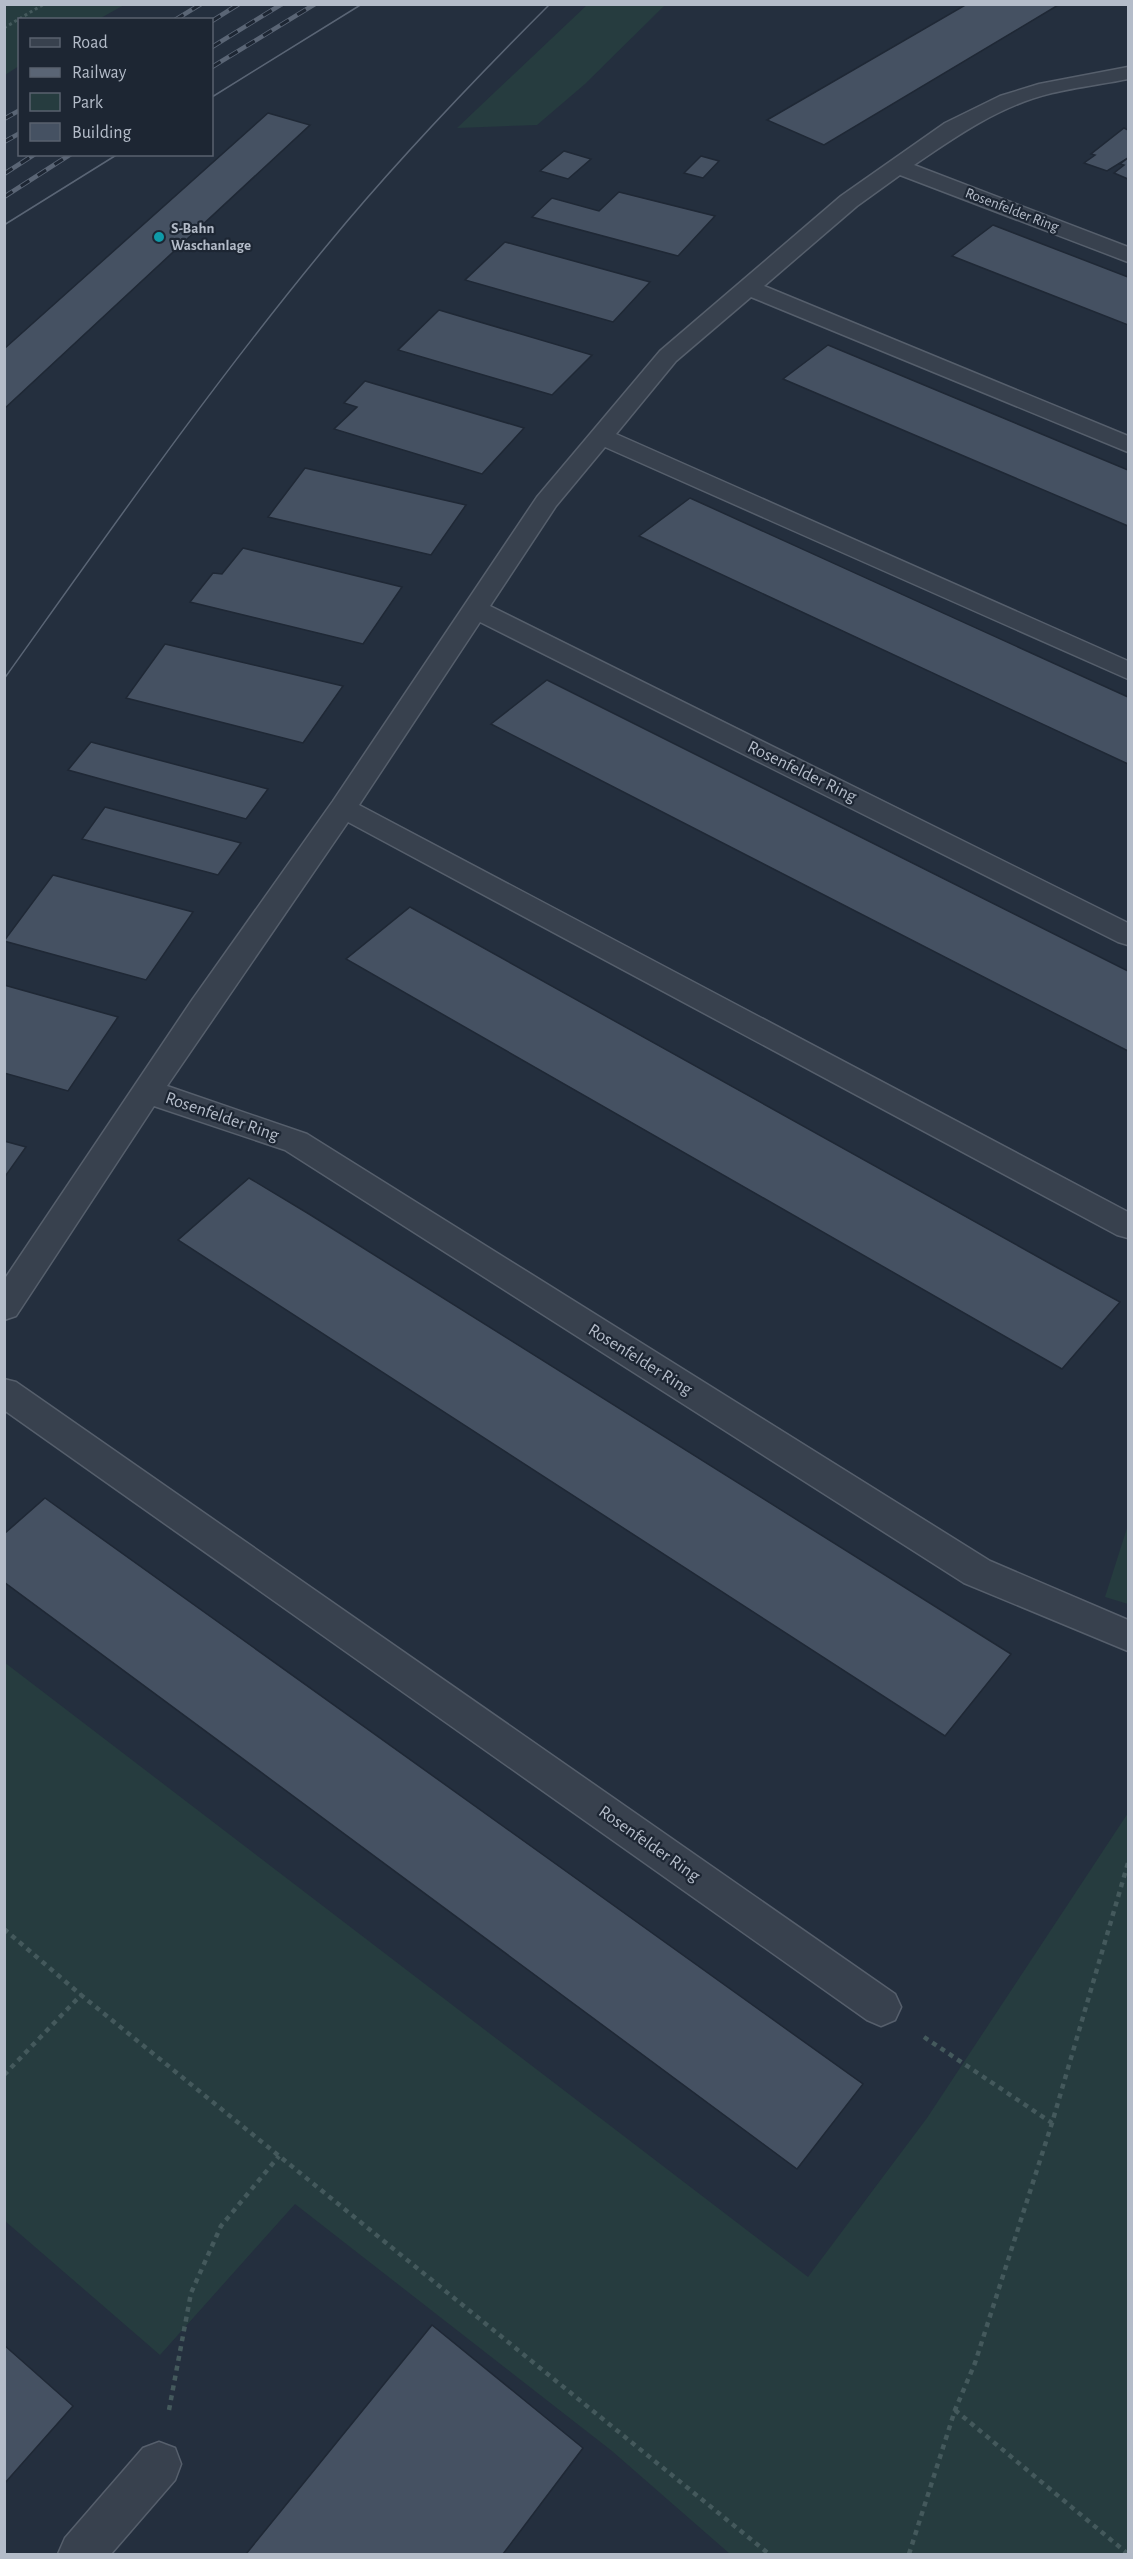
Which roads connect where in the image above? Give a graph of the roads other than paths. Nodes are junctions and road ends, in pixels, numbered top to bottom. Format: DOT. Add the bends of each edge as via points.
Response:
graph roads {
  1 [pos="1128,73"];
  2 [pos="896,166"];
  3 [pos="1128,255"];
  4 [pos="746,287"];
  5 [pos="601,435"];
  6 [pos="1128,445"];
  7 [pos="475,609"];
  8 [pos="1128,671"];
  9 [pos="343,808"];
  10 [pos="1128,935"];
  11 [pos="149,1092"];
  12 [pos="1128,1226"];
  13 [pos="4,1306"];
  14 [pos="4,1392"];
  15 [pos="1128,1636"];
  16 [pos="881,2007"];
  17 [pos="159,2464"];
  18 [pos="81,2554"];
  1 -- 2 [label="street, Rosenfelder Ring" via="1046,88 1008,101 953,128"];
  2 -- 3 [label="street, Rosenfelder Ring"];
  2 -- 4 [label="street, Rosenfelder Ring"];
  4 -- 5 [label="street, Rosenfelder Ring" via="668,356"];
  4 -- 6 [label="street"];
  5 -- 7 [label="street, Rosenfelder Ring" via="546,502"];
  5 -- 8 [label="street"];
  7 -- 9 [label="street, Rosenfelder Ring"];
  7 -- 10 [label="street, Rosenfelder Ring"];
  9 -- 11 [label="street, Rosenfelder Ring"];
  9 -- 12 [label="street"];
  11 -- 13 [label="street, Rosenfelder Ring"];
  11 -- 15 [label="street, Rosenfelder Ring" via="296,1142 977,1572"];
  14 -- 16 [label="street, Rosenfelder Ring"];
  17 -- 18 [label="street"];
}
